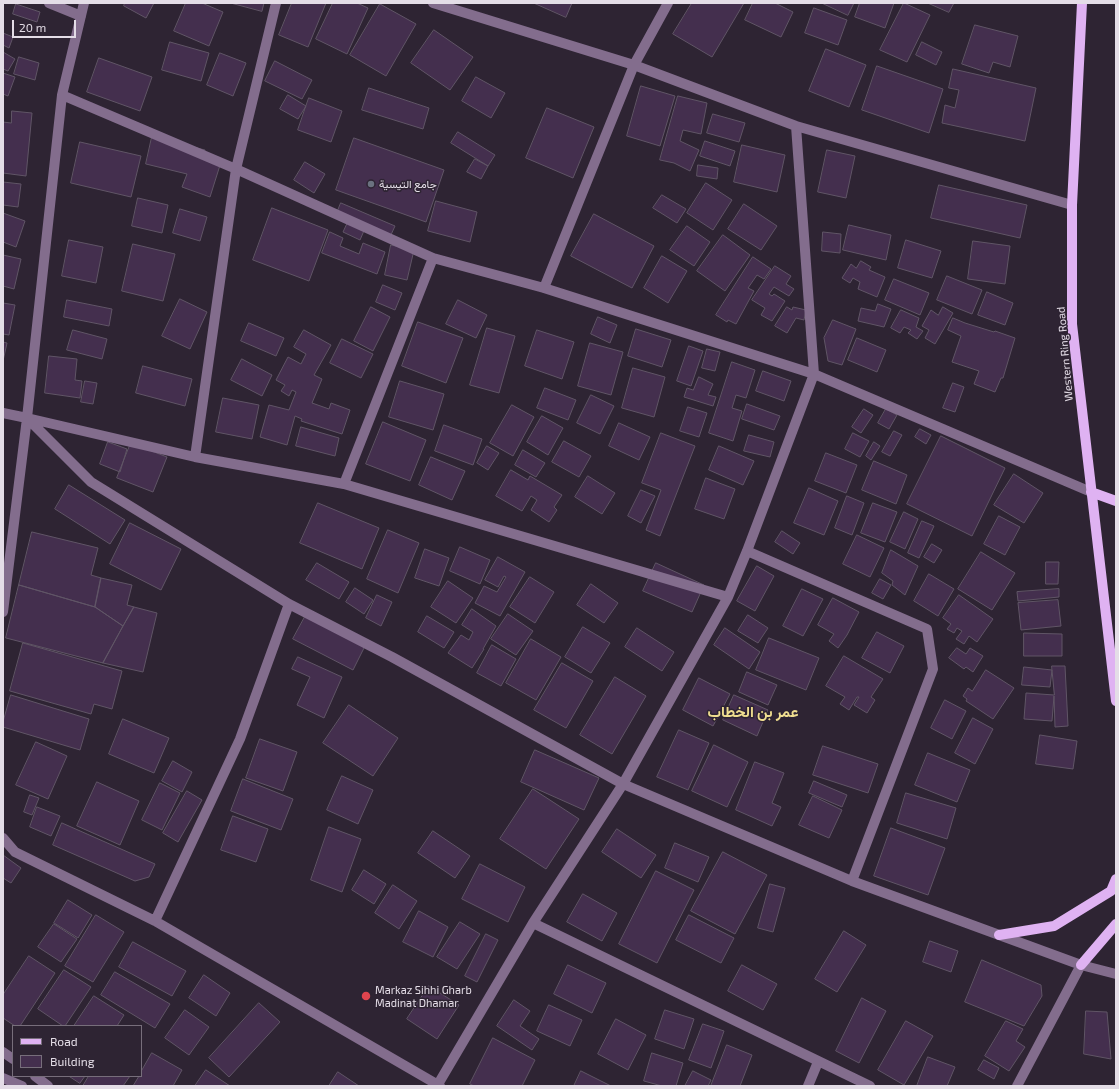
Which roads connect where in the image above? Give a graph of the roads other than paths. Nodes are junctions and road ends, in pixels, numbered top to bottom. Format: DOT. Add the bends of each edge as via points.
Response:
graph roads {
  1 [pos="49,3"];
  2 [pos="84,3"];
  3 [pos="276,3"];
  4 [pos="434,3"];
  5 [pos="668,3"];
  6 [pos="1082,3"];
  7 [pos="81,16"];
  8 [pos="634,65"];
  9 [pos="62,95"];
  10 [pos="796,126"];
  11 [pos="236,169"];
  12 [pos="1072,205"];
  13 [pos="433,258"];
  14 [pos="544,288"];
  15 [pos="814,374"];
  16 [pos="3,413"];
  17 [pos="27,418"];
  18 [pos="195,457"];
  19 [pos="344,484"];
  20 [pos="1091,492"];
  21 [pos="1116,501"];
  22 [pos="748,551"];
  23 [pos="728,597"];
  24 [pos="289,604"];
  25 [pos="3,612"];
  26 [pos="1116,700"];
  27 [pos="623,784"];
  28 [pos="3,838"];
  29 [pos="1116,879"];
  30 [pos="852,881"];
  31 [pos="155,922"];
  32 [pos="533,923"];
  33 [pos="1116,924"];
  34 [pos="999,935"];
  35 [pos="1081,965"];
  36 [pos="1116,974"];
  37 [pos="3,1052"];
  38 [pos="12,1059"];
  39 [pos="818,1062"];
  40 [pos="36,1077"];
  41 [pos="3,1078"];
  42 [pos="22,1086"];
  43 [pos="48,1086"];
  44 [pos="438,1086"];
  45 [pos="808,1086"];
  46 [pos="870,1086"];
  47 [pos="1017,1086"];
  1 -- 7 [label="street"];
  2 -- 7 [label="street"];
  3 -- 11 [label="street"];
  4 -- 8 [label="street"];
  5 -- 8 [label="street"];
  6 -- 12 [label="main road, Western Ring Road"];
  7 -- 9 [label="street"];
  8 -- 10 [label="street"];
  8 -- 14 [label="street"];
  9 -- 11 [label="street"];
  9 -- 17 [label="street"];
  10 -- 12 [label="street"];
  10 -- 15 [label="street"];
  11 -- 13 [label="street"];
  11 -- 18 [label="street"];
  12 -- 20 [label="main road, Western Ring Road" via="1072,324"];
  13 -- 14 [label="street"];
  13 -- 19 [label="street"];
  14 -- 15 [label="street"];
  15 -- 20 [label="street"];
  15 -- 22 [label="street"];
  16 -- 17 [label="street"];
  17 -- 18 [label="street"];
  17 -- 24 [label="street" via="91,482"];
  17 -- 25 [label="street"];
  18 -- 19 [label="street"];
  19 -- 23 [label="street"];
  20 -- 21 [label="main road"];
  20 -- 26 [label="main road, Western Ring Road"];
  22 -- 23 [label="street"];
  22 -- 30 [label="street" via="927,629 933,669"];
  23 -- 27 [label="street"];
  24 -- 27 [label="street" via="392,657"];
  24 -- 31 [label="street" via="240,739"];
  27 -- 30 [label="street"];
  27 -- 32 [label="street"];
  28 -- 31 [label="street" via="14,852"];
  29 -- 34 [label="main road" via="1111,891 1054,926"];
  30 -- 34 [label="street"];
  31 -- 44 [label="street"];
  32 -- 39 [label="street"];
  32 -- 44 [label="street"];
  33 -- 35 [label="main road"];
  34 -- 35 [label="street"];
  35 -- 36 [label="street"];
  35 -- 47 [label="street"];
  37 -- 38 [label="street"];
  39 -- 45 [label="street"];
  39 -- 46 [label="street"];
  40 -- 43 [label="street"];
  41 -- 42 [label="street"];
}
